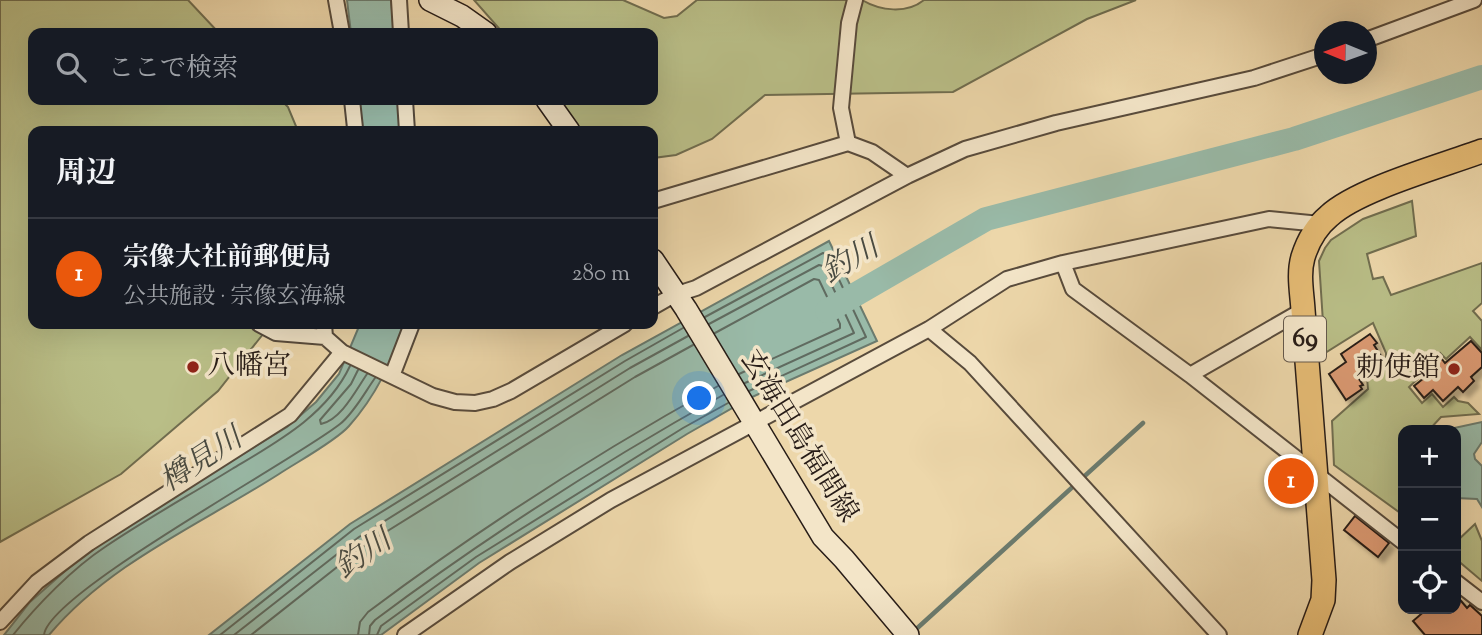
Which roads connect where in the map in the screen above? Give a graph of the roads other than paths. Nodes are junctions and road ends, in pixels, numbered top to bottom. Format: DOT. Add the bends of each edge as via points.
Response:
graph roads {
  1 [pos="336,0"];
  2 [pos="399,0"];
  3 [pos="855,0"];
  4 [pos="1474,0"];
  5 [pos="433,1"];
  6 [pos="341,28"];
  7 [pos="401,28"];
  8 [pos="479,28"];
  9 [pos="1377,36"];
  10 [pos="1314,59"];
  11 [pos="353,105"];
  12 [pos="405,105"];
  13 [pos="551,105"];
  14 [pos="355,126"];
  15 [pos="407,126"];
  16 [pos="565,126"];
  17 [pos="848,143"];
  18 [pos="1482,151"];
  19 [pos="907,176"];
  20 [pos="658,200"];
  21 [pos="1320,224"];
  22 [pos="1063,263"];
  23 [pos="658,268"];
  24 [pos="674,295"];
  25 [pos="658,304"];
  26 [pos="1303,310"];
  27 [pos="268,329"];
  28 [pos="410,329"];
  29 [pos="616,329"];
  30 [pos="929,329"];
  31 [pos="325,331"];
  32 [pos="342,352"];
  33 [pos="388,374"];
  34 [pos="1190,375"];
  35 [pos="752,416"];
  36 [pos="1316,474"];
  37 [pos="1398,538"];
  38 [pos="1461,586"];
  39 [pos="1482,602"];
  40 [pos="0,622"];
  41 [pos="405,635"];
  42 [pos="908,635"];
  43 [pos="1219,635"];
  44 [pos="1310,635"];
  1 -- 6 [label="street"];
  2 -- 7 [label="street"];
  3 -- 17 [label="street" via="841,108"];
  4 -- 9 [label="street"];
  5 -- 8 [label="main road"];
  10 -- 19 [label="street" via="1254,78 1001,137"];
  11 -- 14 [label="street"];
  12 -- 15 [label="street"];
  13 -- 16 [label="main road"];
  17 -- 19 [label="street" via="872,152"];
  17 -- 20 [label="street"];
  18 -- 21 [label="main road, 69" via="1375,190 1341,206"];
  19 -- 24 [label="street" via="696,288"];
  21 -- 22 [label="street" via="1269,219"];
  21 -- 26 [label="main road, 69" via="1303,258"];
  22 -- 30 [label="street" via="1007,279"];
  22 -- 34 [label="street" via="1073,289"];
  23 -- 24 [label="main road, 玄海田島福間線"];
  24 -- 25 [label="street"];
  24 -- 35 [label="main road, 玄海田島福間線"];
  26 -- 34 [label="street"];
  26 -- 36 [label="main road, 69"];
  27 -- 31 [label="street" via="276,333"];
  28 -- 33 [label="street"];
  29 -- 33 [label="street" via="493,399 475,403 433,396"];
  30 -- 35 [label="street"];
  30 -- 43 [label="street" via="970,363"];
  31 -- 32 [label="street"];
  32 -- 33 [label="street"];
  32 -- 40 [label="street" via="290,415 89,543 37,582"];
  34 -- 36 [label="street"];
  35 -- 41 [label="street" via="510,562"];
  35 -- 42 [label="main road, 玄海田島福間線" via="823,537"];
  36 -- 37 [label="street"];
  36 -- 44 [label="main road, 69" via="1323,600"];
  38 -- 39 [label="street"];
}
